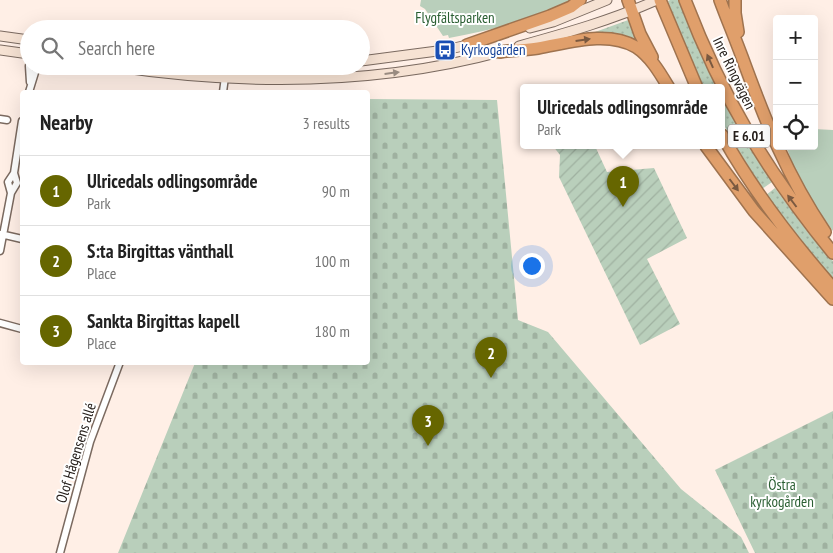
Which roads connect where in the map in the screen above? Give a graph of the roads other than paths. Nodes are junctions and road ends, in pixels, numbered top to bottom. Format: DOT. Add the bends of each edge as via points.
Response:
graph roads {
  1 [pos="580,0"];
  2 [pos="607,0"];
  3 [pos="658,0"];
  4 [pos="720,0"];
  5 [pos="735,0"];
  6 [pos="686,3"];
  7 [pos="630,5"];
  8 [pos="0,36"];
  9 [pos="20,39"];
  10 [pos="467,45"];
  11 [pos="0,50"];
  12 [pos="500,52"];
  13 [pos="20,53"];
  14 [pos="742,56"];
  15 [pos="370,60"];
  16 [pos="29,75"];
  17 [pos="34,75"];
  18 [pos="204,75"];
  19 [pos="225,77"];
  20 [pos="666,84"];
  21 [pos="666,84"];
  22 [pos="695,84"];
  23 [pos="721,84"];
  24 [pos="29,89"];
  25 [pos="223,90"];
  26 [pos="725,91"];
  27 [pos="725,140"];
  28 [pos="708,149"];
  29 [pos="20,152"];
  30 [pos="1,234"];
  31 [pos="20,239"];
  32 [pos="833,244"];
  33 [pos="0,251"];
  34 [pos="833,253"];
  35 [pos="833,288"];
  36 [pos="833,299"];
  37 [pos="0,323"];
  38 [pos="20,328"];
  39 [pos="119,365"];
  40 [pos="60,553"];
  1 -- 10 [label="highway" via="550,16"];
  2 -- 10 [label="main road" via="553,22"];
  3 -- 7 [label="main road"];
  3 -- 22 [label="highway"];
  4 -- 14 [label="highway"];
  5 -- 14 [label="highway"];
  23 -- 6 [label="highway, Inre Ringvägen / E 6.01, one-way"];
  7 -- 12 [label="main road" via="572,32"];
  7 -- 20 [label="highway" via="640,34"];
  8 -- 9 [label="main road"];
  10 -- 15 [label="main road"];
  11 -- 13 [label="main road"];
  19 -- 12 [label="main road, one-way" via="273,80 368,76 412,71"];
  12 -- 21 [label="highway, one-way" via="590,39 619,41 643,52"];
  14 -- 32 [label="highway" via="780,155"];
  16 -- 24 [label="street"];
  17 -- 24 [label="street"];
  18 -- 19 [label="main road"];
  19 -- 25 [label="street"];
  34 -- 26 [label="highway, Inre Ringvägen / E 6.01, one-way" via="772,173"];
  27 -- 35 [label="highway, E 6.01" via="765,204"];
  28 -- 36 [label="highway, one-way" via="754,211"];
  29 -- 30 [label="street" via="14,173 17,183 11,193"];
  30 -- 31 [label="street"];
  30 -- 33 [label="street"];
  37 -- 38 [label="street"];
  39 -- 40 [label="street, Olof Hågensens allé" via="90,442"];
}
